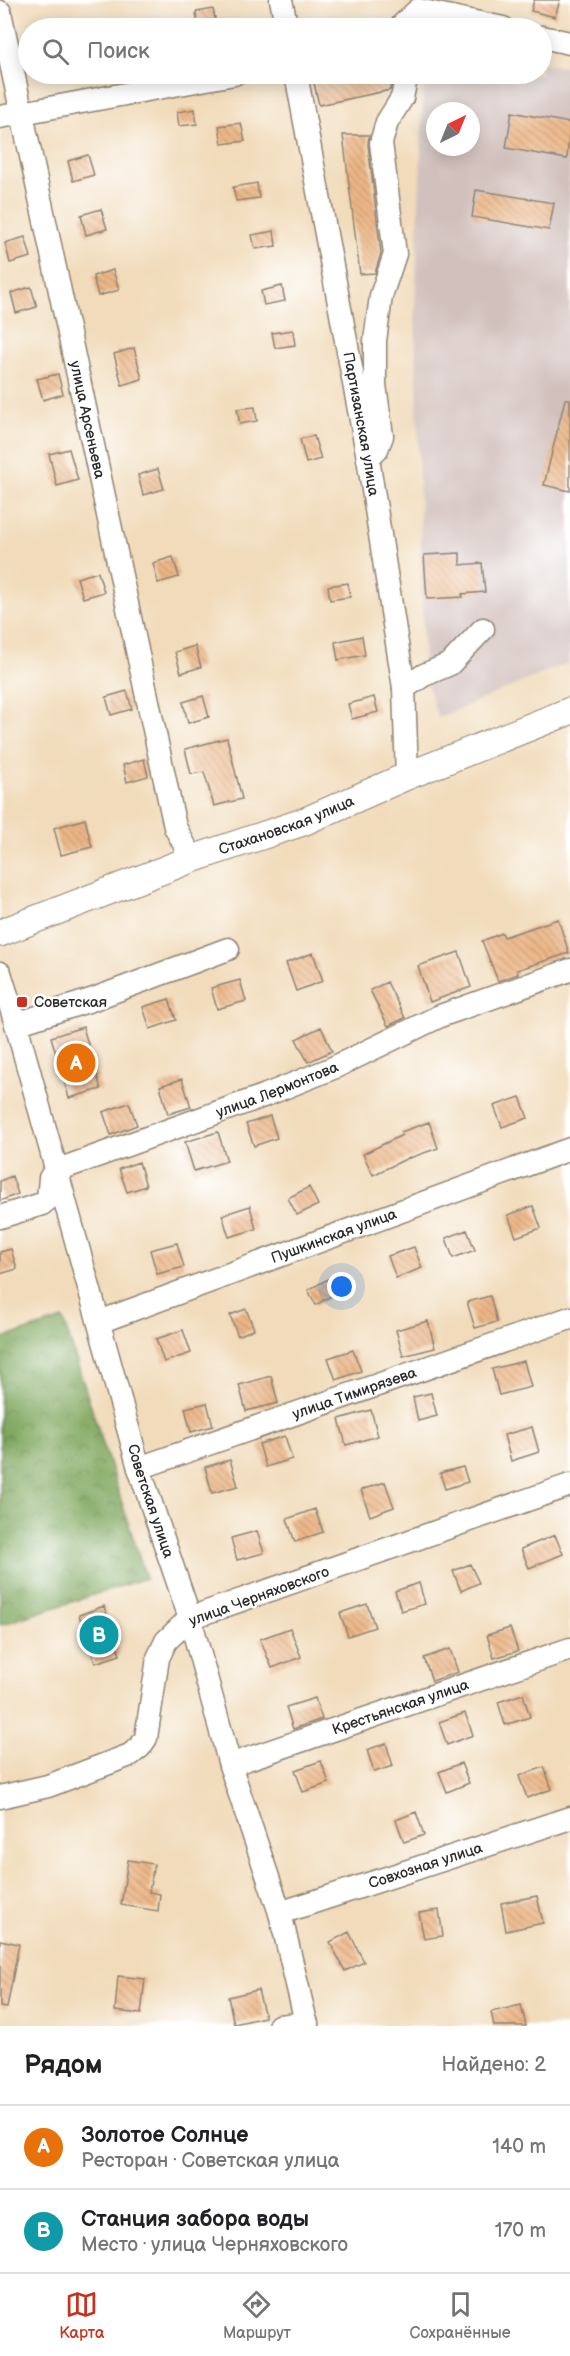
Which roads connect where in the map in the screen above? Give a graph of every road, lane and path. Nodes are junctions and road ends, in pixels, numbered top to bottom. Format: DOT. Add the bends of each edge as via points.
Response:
graph roads {
  1 [pos="280,0"];
  2 [pos="422,5"];
  3 [pos="0,12"];
  4 [pos="284,18"];
  5 [pos="409,18"];
  6 [pos="467,18"];
  7 [pos="552,39"];
  8 [pos="570,43"];
  9 [pos="180,84"];
  10 [pos="298,84"];
  11 [pos="405,84"];
  12 [pos="23,113"];
  13 [pos="0,117"];
  14 [pos="368,458"];
  15 [pos="483,629"];
  16 [pos="404,688"];
  17 [pos="570,711"];
  18 [pos="406,776"];
  19 [pos="192,859"];
  20 [pos="0,933"];
  21 [pos="228,950"];
  22 [pos="570,970"];
  23 [pos="0,973"];
  24 [pos="16,1024"];
  25 [pos="570,1149"];
  26 [pos="55,1171"];
  27 [pos="0,1217"];
  28 [pos="570,1318"];
  29 [pos="99,1322"];
  30 [pos="139,1468"];
  31 [pos="570,1485"];
  32 [pos="190,1618"];
  33 [pos="570,1649"];
  34 [pos="230,1766"];
  35 [pos="0,1797"];
  36 [pos="570,1818"];
  37 [pos="280,1912"];
  38 [pos="307,2025"];
  39 [pos="279,2026"];
  1 -- 4 [label="street"];
  2 -- 5 [label="street"];
  2 -- 6 [label="street"];
  3 -- 12 [label="street, улица Арсеньева"];
  7 -- 8 [label="street"];
  9 -- 12 [label="street"];
  10 -- 14 [label="street, Партизанская улица"];
  11 -- 14 [label="street" via="381,143 395,254 381,296 375,341 375,385 382,436"];
  12 -- 13 [label="street"];
  12 -- 19 [label="street, улица Арсеньева" via="175,827"];
  14 -- 16 [label="street, Партизанская улица"];
  15 -- 16 [label="street" via="450,664"];
  16 -- 18 [label="street, Партизанская улица"];
  17 -- 18 [label="main road, Стахановская улица"];
  18 -- 19 [label="main road, Стахановская улица" via="303,822"];
  19 -- 20 [label="main road, Стахановская улица"];
  21 -- 24 [label="street"];
  22 -- 26 [label="street, улица Лермонтова" via="440,1016 333,1068 266,1095"];
  23 -- 24 [label="street, Советская улица"];
  24 -- 26 [label="street, Советская улица"];
  25 -- 29 [label="street, Пушкинская улица"];
  26 -- 27 [label="street" via="50,1178 48,1199"];
  26 -- 29 [label="street, Советская улица"];
  28 -- 30 [label="street, улица Тимирязева"];
  29 -- 30 [label="street, Советская улица"];
  30 -- 32 [label="street, Советская улица"];
  31 -- 32 [label="street, улица Черняховского"];
  32 -- 34 [label="street, Советская улица"];
  32 -- 35 [label="street, улица Черняховского" via="166,1641 158,1658 146,1738 140,1747 130,1755 48,1786"];
  33 -- 34 [label="street, Крестьянская улица"];
  34 -- 37 [label="street, Советская улица"];
  36 -- 37 [label="street, Совхозная улица"];
  37 -- 38 [label="street, Советская улица"];
  38 -- 39 [label="street"];
}
